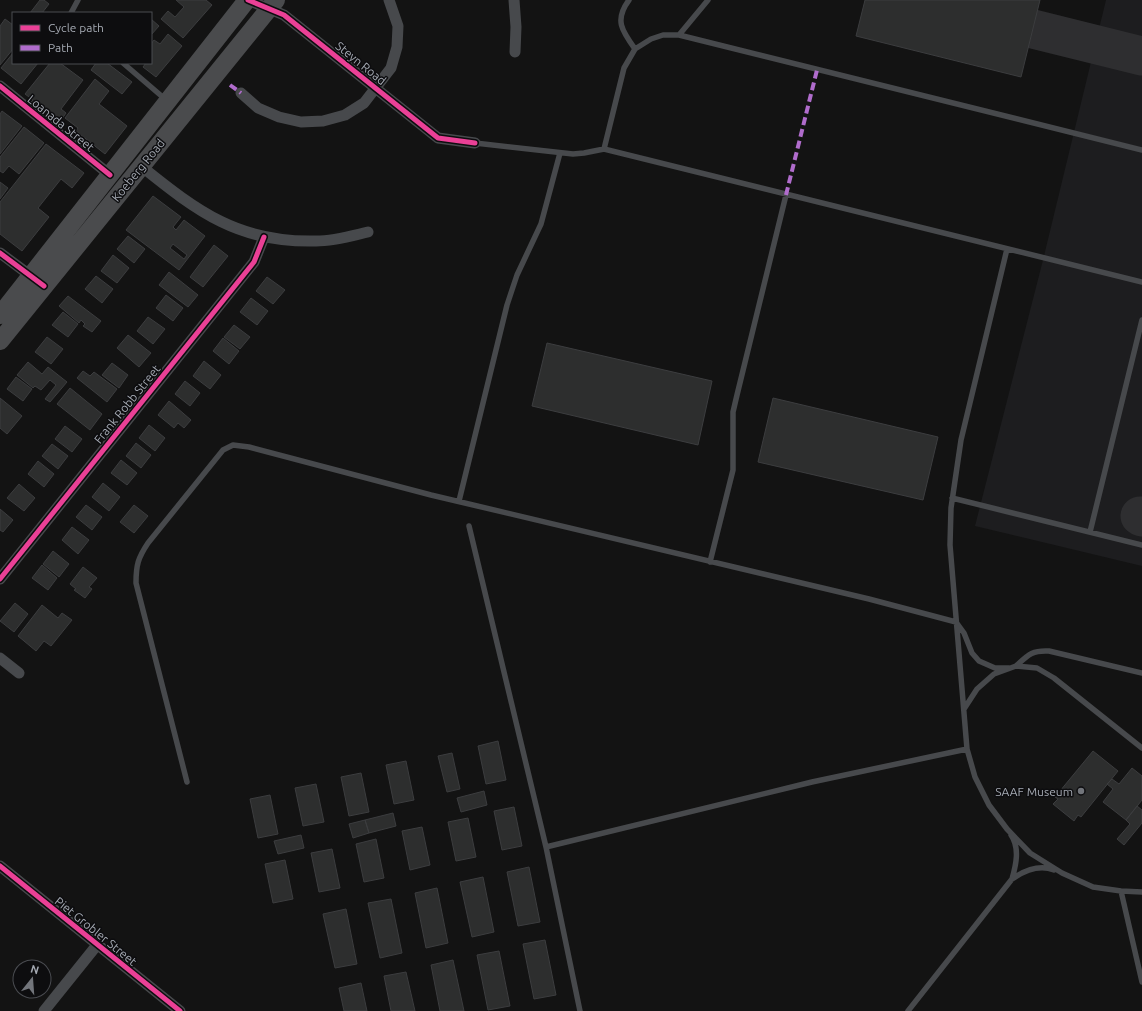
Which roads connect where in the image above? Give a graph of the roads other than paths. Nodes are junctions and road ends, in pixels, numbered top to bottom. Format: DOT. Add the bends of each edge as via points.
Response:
graph roads {
  1 [pos="78,0"];
  2 [pos="247,0"];
  3 [pos="389,0"];
  4 [pos="514,0"];
  5 [pos="628,0"];
  6 [pos="708,0"];
  7 [pos="273,4"];
  8 [pos="72,12"];
  9 [pos="679,35"];
  10 [pos="635,49"];
  11 [pos="515,52"];
  12 [pos="124,64"];
  13 [pos="0,86"];
  14 [pos="376,88"];
  15 [pos="241,93"];
  16 [pos="168,101"];
  17 [pos="475,143"];
  18 [pos="604,149"];
  19 [pos="1142,150"];
  20 [pos="560,153"];
  21 [pos="141,166"];
  22 [pos="110,175"];
  23 [pos="786,195"];
  24 [pos="368,232"];
  25 [pos="264,237"];
  26 [pos="1007,249"];
  27 [pos="0,253"];
  28 [pos="38,281"];
  29 [pos="1142,282"];
  30 [pos="0,315"];
  31 [pos="1142,320"];
  32 [pos="0,342"];
  33 [pos="952,498"];
  34 [pos="459,501"];
  35 [pos="469,526"];
  36 [pos="1090,532"];
  37 [pos="1142,545"];
  38 [pos="710,562"];
  39 [pos="0,579"];
  40 [pos="956,622"];
  41 [pos="0,658"];
  42 [pos="1016,666"];
  43 [pos="1009,668"];
  44 [pos="19,673"];
  45 [pos="1142,673"];
  46 [pos="964,710"];
  47 [pos="1142,748"];
  48 [pos="967,749"];
  49 [pos="187,782"];
  50 [pos="1007,829"];
  51 [pos="546,847"];
  52 [pos="0,866"];
  53 [pos="1062,873"];
  54 [pos="1012,879"];
  55 [pos="1121,891"];
  56 [pos="1142,892"];
  57 [pos="97,945"];
  58 [pos="1142,982"];
  59 [pos="44,1011"];
  60 [pos="180,1011"];
  61 [pos="580,1011"];
  62 [pos="908,1011"];
  1 -- 8 [label="lane"];
  2 -- 7 [label="street, Steyn Road"];
  2 -- 16 [label="main road, Koeberg Road"];
  3 -- 14 [label="street" via="398,26 396,47 391,68"];
  4 -- 11 [label="street"];
  5 -- 10 [label="lane" via="622,10 620,23"];
  6 -- 9 [label="lane"];
  7 -- 14 [label="street, Steyn Road"];
  7 -- 21 [label="main road, Koeberg Road"];
  9 -- 10 [label="lane" via="663,35"];
  9 -- 19 [label="lane"];
  10 -- 18 [label="lane" via="624,68"];
  12 -- 16 [label="lane"];
  13 -- 22 [label="street, Loanada Street"];
  14 -- 15 [label="street" via="364,103 345,114 323,121 301,122 279,117 258,108"];
  14 -- 17 [label="street, Steyn Road" via="438,138"];
  16 -- 22 [label="main road, Koeberg Road"];
  17 -- 20 [label="lane"];
  18 -- 20 [label="lane" via="584,154"];
  18 -- 23 [label="lane"];
  20 -- 34 [label="lane" via="541,224 507,305"];
  21 -- 25 [label="street" via="183,200 213,218 242,231"];
  21 -- 28 [label="main road, Koeberg Road"];
  22 -- 28 [label="main road, Koeberg Road"];
  23 -- 26 [label="lane"];
  23 -- 38 [label="lane" via="736,395 733,412 733,470"];
  24 -- 25 [label="street" via="317,241"];
  25 -- 39 [label="street, Frank Robb Street" via="254,262"];
  26 -- 29 [label="lane"];
  26 -- 33 [label="lane" via="961,440"];
  27 -- 28 [label="street"];
  28 -- 30 [label="main road, Koeberg Road"];
  28 -- 32 [label="main road, Koeberg Road"];
  31 -- 36 [label="lane"];
  33 -- 36 [label="lane"];
  33 -- 40 [label="lane" via="950,545"];
  34 -- 38 [label="lane"];
  34 -- 49 [label="lane" via="239,444 223,450 148,543 136,567 136,583"];
  35 -- 51 [label="lane"];
  36 -- 37 [label="lane"];
  38 -- 40 [label="lane"];
  40 -- 43 [label="lane" via="979,661 989,667"];
  40 -- 46 [label="lane"];
  41 -- 44 [label="street"];
  42 -- 43 [label="lane"];
  42 -- 45 [label="lane" via="1030,653 1041,650"];
  42 -- 47 [label="lane" via="1037,668 1054,678"];
  43 -- 46 [label="lane" via="994,674 982,683"];
  46 -- 48 [label="lane"];
  48 -- 50 [label="lane" via="975,777 985,798"];
  48 -- 51 [label="lane" via="812,782"];
  50 -- 53 [label="lane" via="1030,852"];
  50 -- 54 [label="lane" via="1014,840 1016,853"];
  51 -- 61 [label="lane"];
  52 -- 57 [label="street, Piet Grobler Street"];
  53 -- 54 [label="lane" via="1049,868 1036,868"];
  53 -- 55 [label="lane" via="1093,887"];
  54 -- 62 [label="lane"];
  55 -- 56 [label="lane"];
  55 -- 58 [label="lane"];
  57 -- 59 [label="street"];
  57 -- 60 [label="street, Piet Grobler Street"];
}
